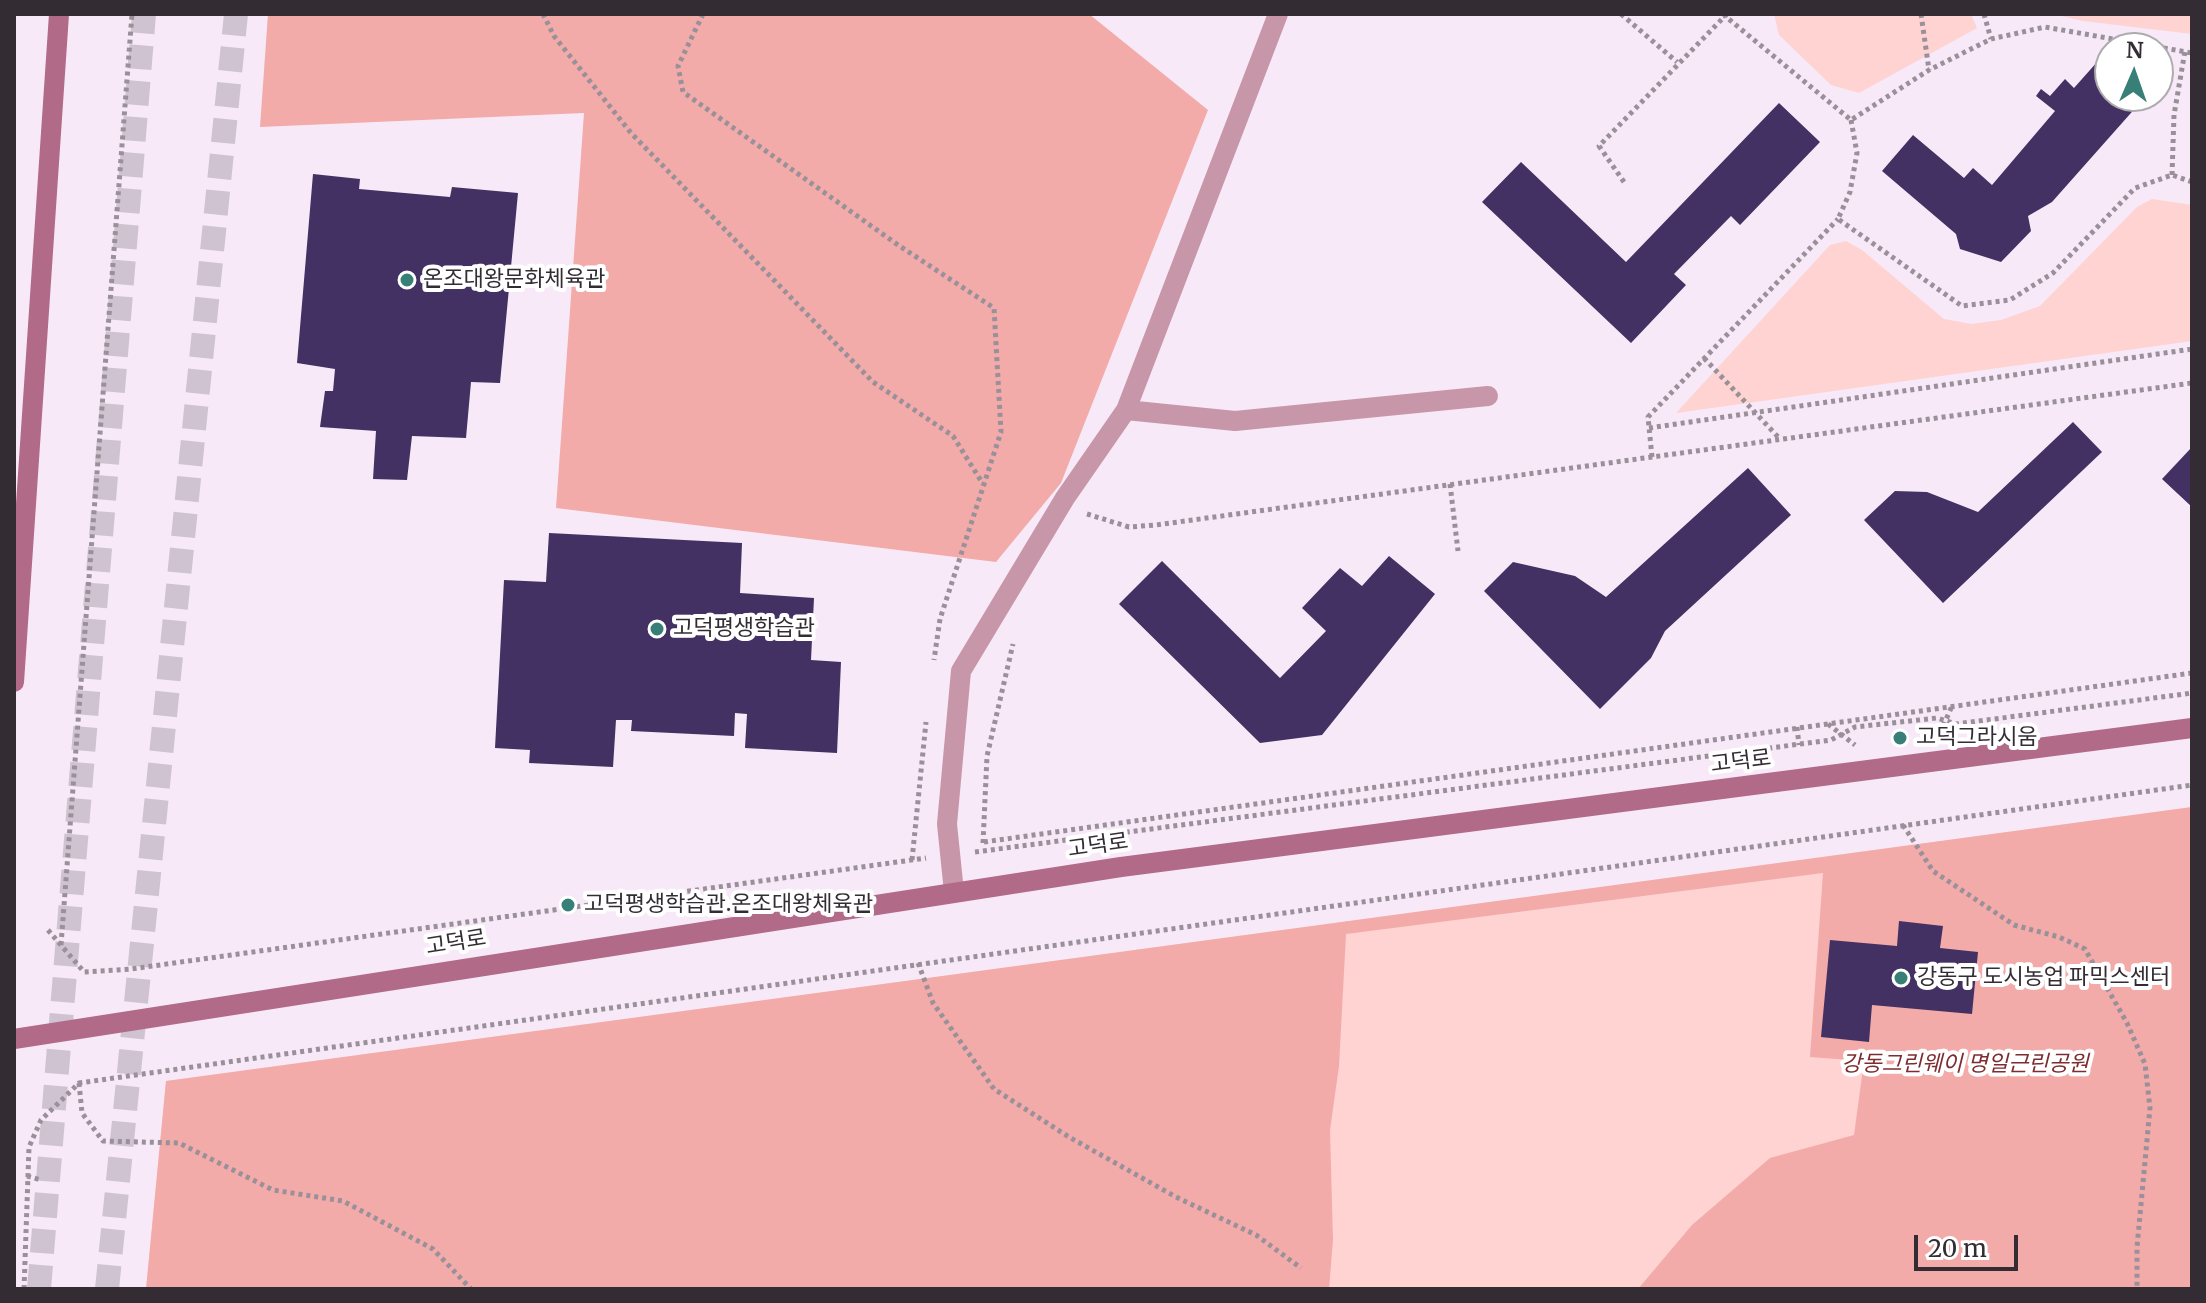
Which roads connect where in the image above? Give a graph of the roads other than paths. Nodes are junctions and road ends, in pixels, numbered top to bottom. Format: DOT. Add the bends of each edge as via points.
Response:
graph roads {
  1 [pos="59,14"];
  2 [pos="1278,14"];
  3 [pos="1488,396"];
  4 [pos="1126,410"];
  5 [pos="14,682"];
  6 [pos="2192,728"];
  7 [pos="954,892"];
  8 [pos="14,1039"];
  1 -- 5 [label="main road"];
  2 -- 4 [label="street"];
  3 -- 4 [label="street" via="1235,421"];
  4 -- 7 [label="street" via="1065,498 961,671 947,824"];
  6 -- 7 [label="main road, 고덕로"];
  7 -- 8 [label="main road, 고덕로"];
}
